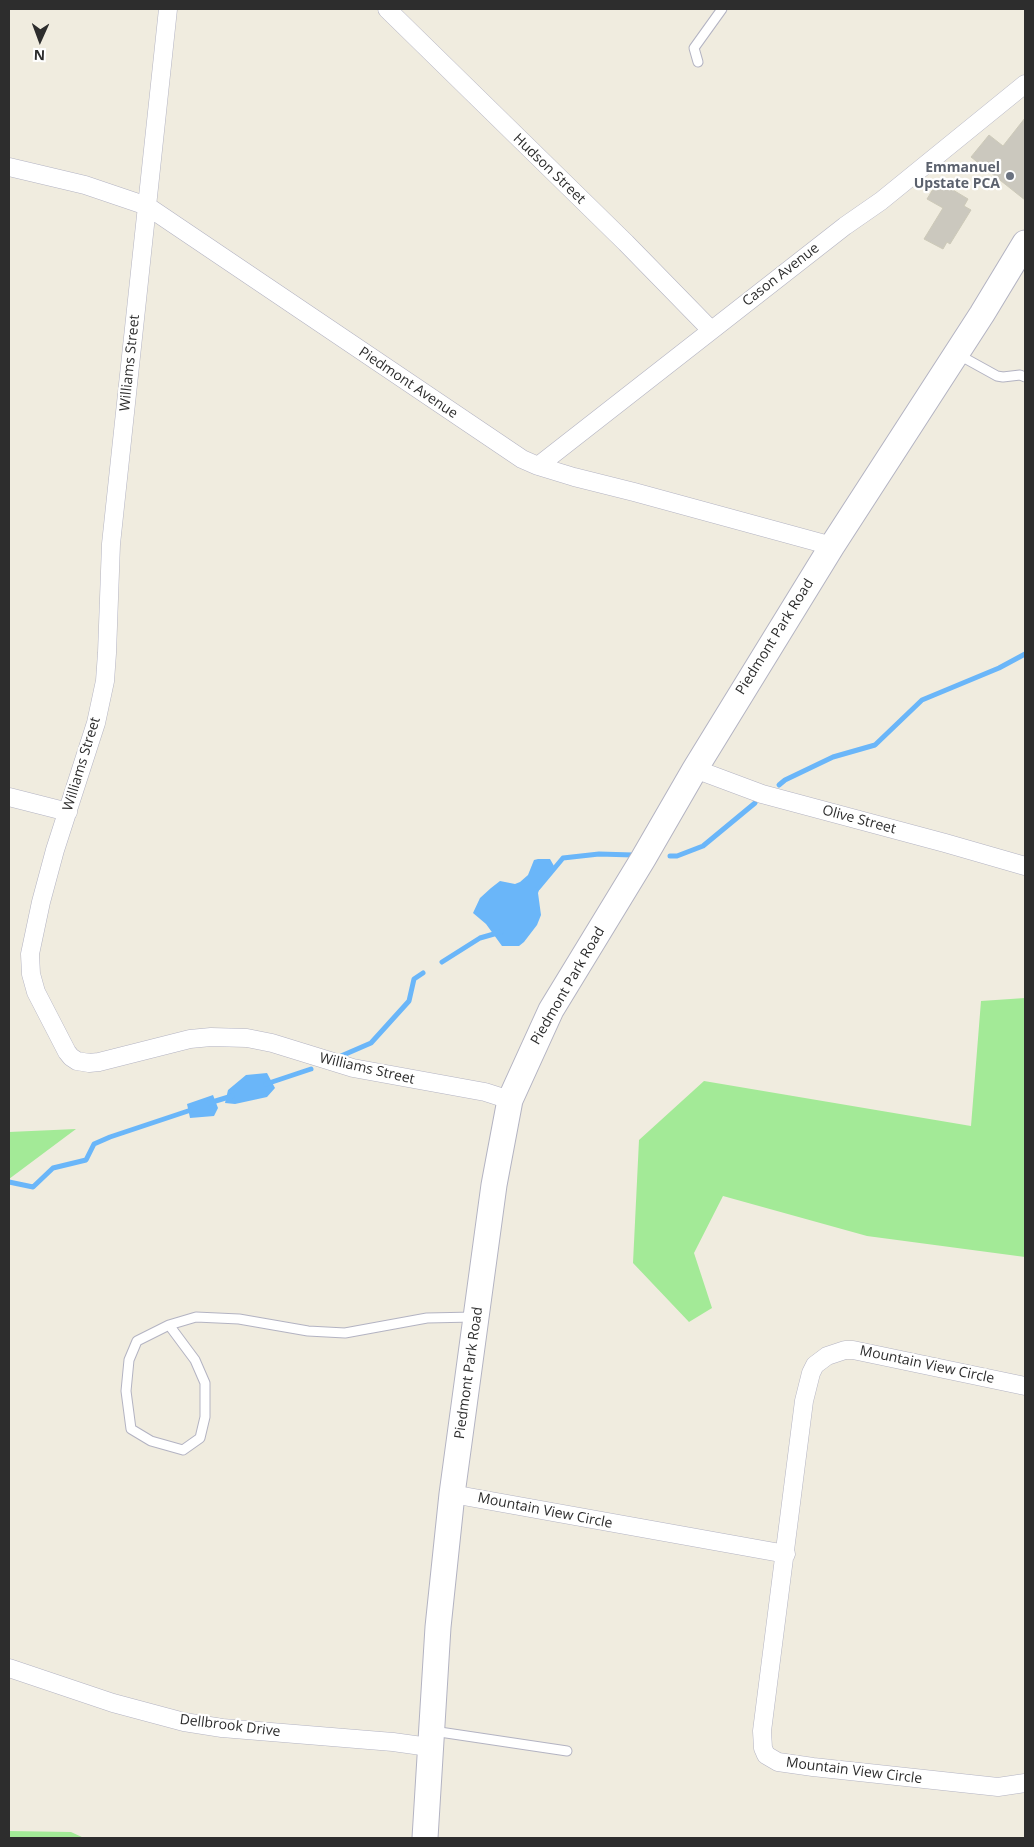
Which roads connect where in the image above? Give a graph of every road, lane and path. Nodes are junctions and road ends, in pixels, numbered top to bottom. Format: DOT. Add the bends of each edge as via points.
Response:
graph roads {
  1 [pos="168,9"];
  2 [pos="387,9"];
  3 [pos="722,9"];
  4 [pos="698,62"];
  5 [pos="1025,84"];
  6 [pos="9,167"];
  7 [pos="147,206"];
  8 [pos="1025,242"];
  9 [pos="711,330"];
  10 [pos="956,353"];
  11 [pos="1025,377"];
  12 [pos="538,466"];
  13 [pos="832,546"];
  14 [pos="695,770"];
  15 [pos="9,797"];
  16 [pos="68,812"];
  17 [pos="1025,866"];
  18 [pos="510,1100"];
  19 [pos="476,1317"];
  20 [pos="169,1324"];
  21 [pos="1025,1386"];
  22 [pos="452,1494"];
  23 [pos="786,1554"];
  24 [pos="9,1668"];
  25 [pos="430,1739"];
  26 [pos="567,1751"];
  27 [pos="1025,1784"];
  28 [pos="425,1838"];
  1 -- 7 [label="street, Williams Street"];
  2 -- 9 [label="street, Hudson Street"];
  3 -- 4 [label="lane" via="694,48"];
  5 -- 9 [label="street, Cason Avenue" via="880,201"];
  6 -- 7 [label="street, Piedmont Avenue" via="85,185"];
  7 -- 12 [label="street, Piedmont Avenue" via="500,446"];
  7 -- 16 [label="street, Williams Street" via="111,544 105,682 96,723"];
  8 -- 10 [label="street, Piedmont Park Road"];
  9 -- 12 [label="street, Cason Avenue"];
  10 -- 11 [label="lane" via="997,376"];
  10 -- 13 [label="street, Piedmont Park Road"];
  12 -- 13 [label="street, Piedmont Avenue"];
  13 -- 14 [label="street, Piedmont Park Road"];
  14 -- 17 [label="street, Olive Street" via="762,794"];
  14 -- 18 [label="street, Piedmont Park Road" via="551,1010"];
  15 -- 16 [label="street"];
  16 -- 18 [label="street, Williams Street" via="55,850 30,954 36,992 70,1057 76,1061 89,1063 190,1039 247,1038 353,1068 485,1092"];
  18 -- 19 [label="street, Piedmont Park Road" via="494,1185"];
  19 -- 20 [label="lane" via="427,1318 344,1333 308,1331 239,1319 196,1318"];
  19 -- 22 [label="street, Piedmont Park Road"];
  20 -- 20 [label="lane" via="137,1341 129,1360 126,1391 131,1429 151,1441 183,1450 200,1438 205,1417 205,1384 195,1360"];
  21 -- 23 [label="street, Mountain View Circle" via="853,1350 820,1360 811,1373 804,1400"];
  22 -- 23 [label="street, Mountain View Circle"];
  22 -- 25 [label="street, Piedmont Park Road"];
  23 -- 27 [label="street, Mountain View Circle" via="762,1732 766,1755 778,1762 813,1767 998,1787"];
  24 -- 25 [label="street, Dellbrook Drive" via="113,1703 184,1722 393,1742"];
  25 -- 26 [label="lane"];
  25 -- 28 [label="street, Piedmont Park Road"];
}
